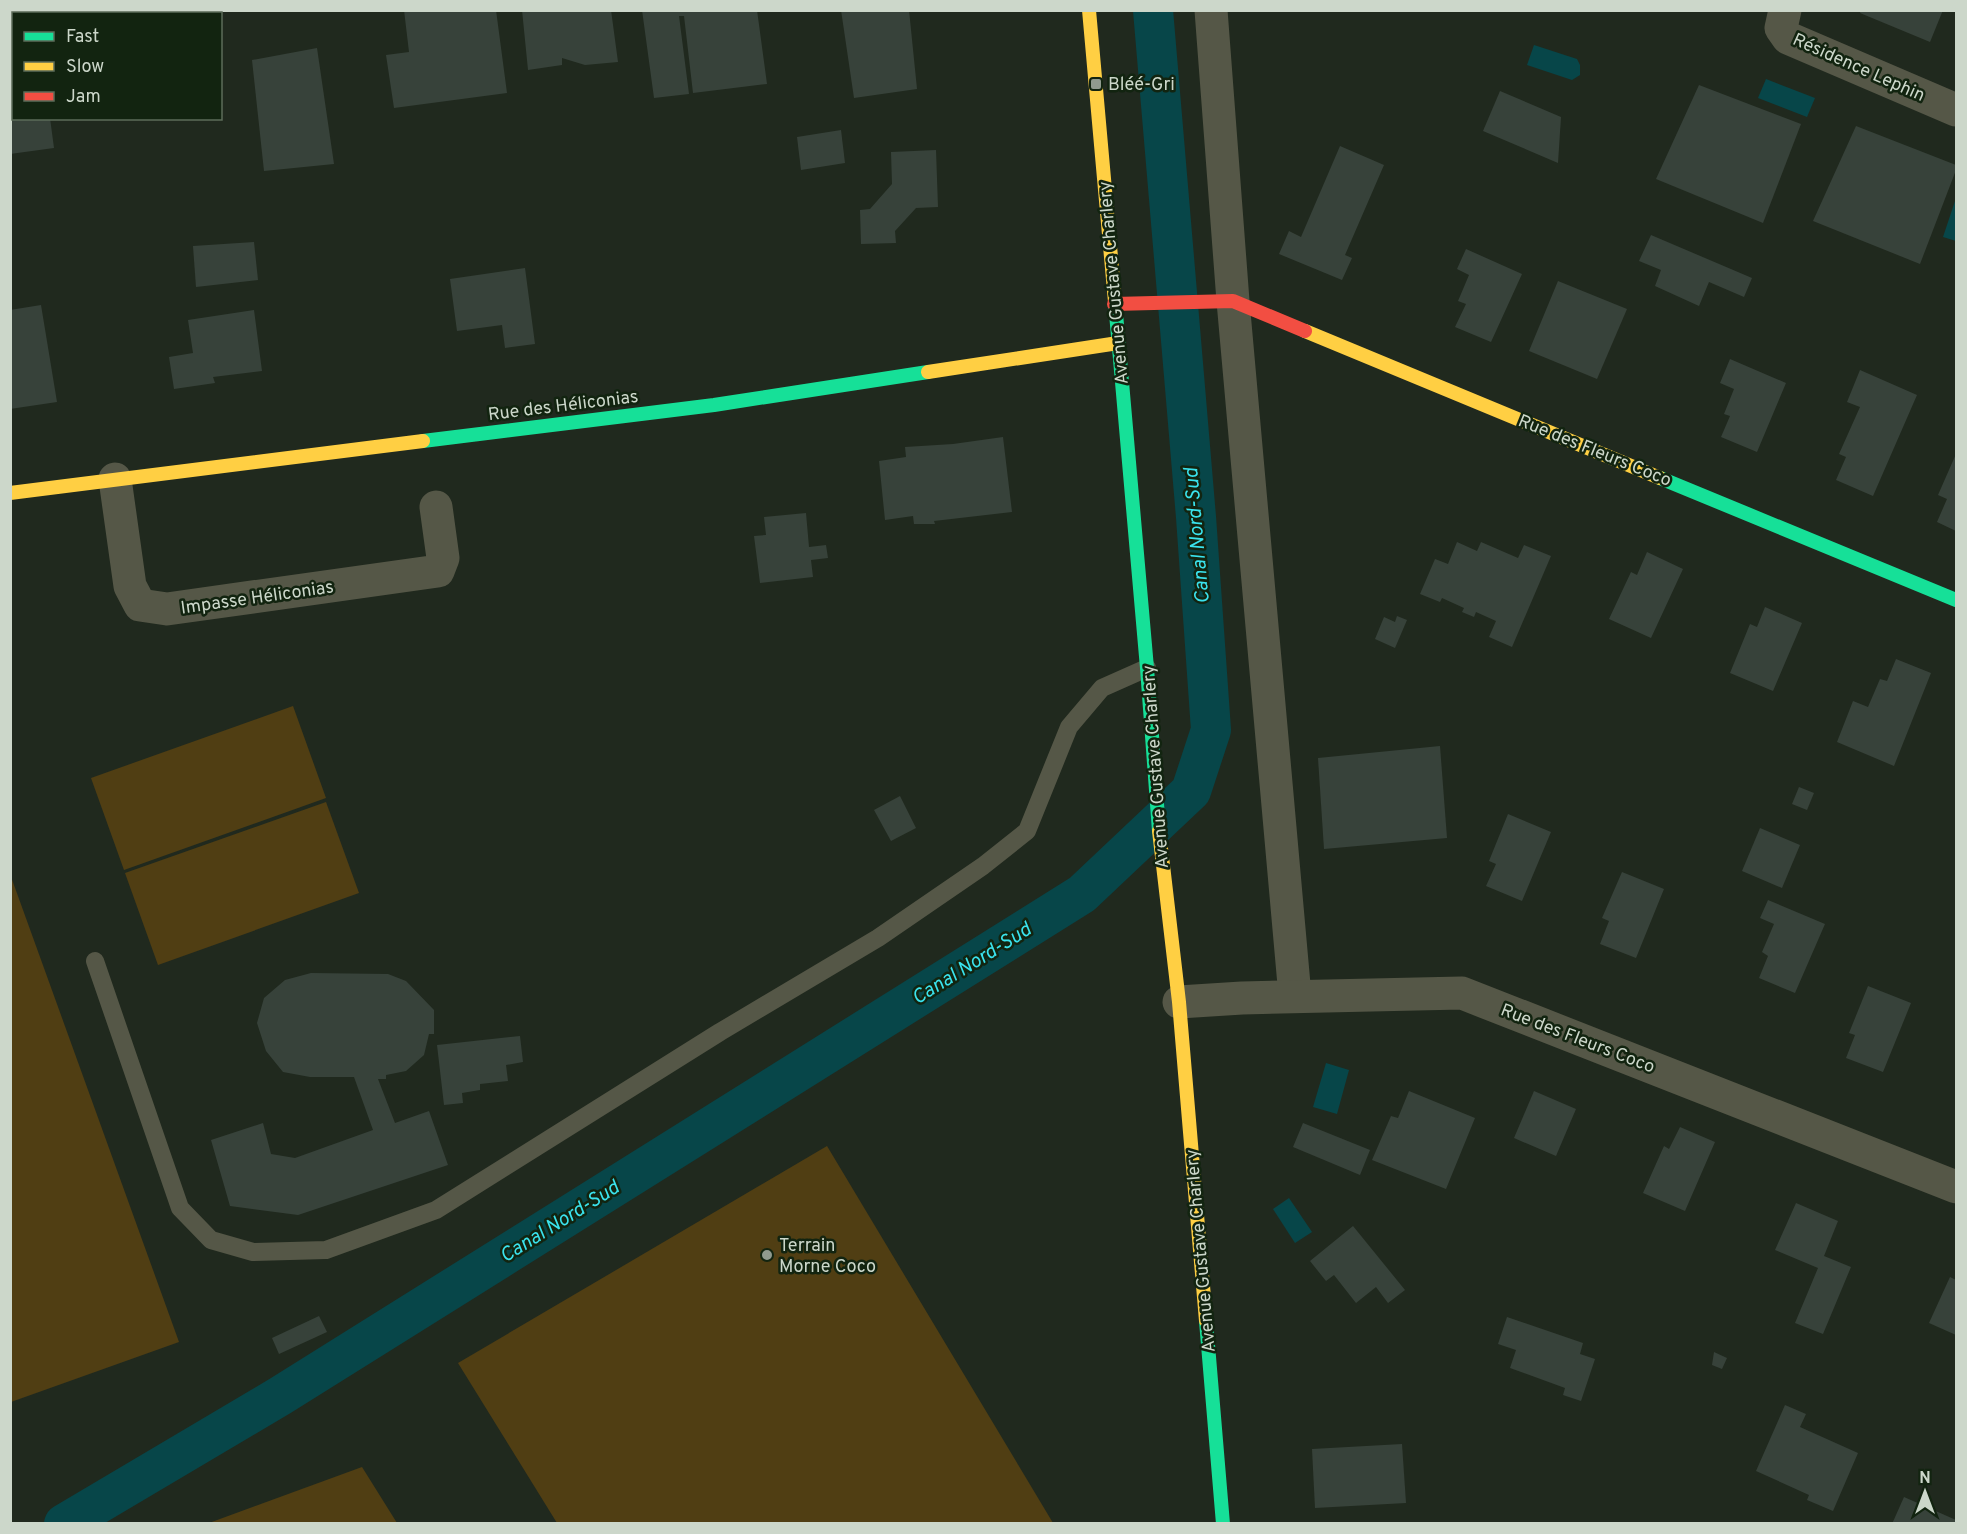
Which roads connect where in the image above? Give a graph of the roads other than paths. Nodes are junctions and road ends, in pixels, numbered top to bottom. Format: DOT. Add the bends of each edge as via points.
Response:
graph roads {
  1 [pos="1089,10"];
  2 [pos="1211,10"];
  3 [pos="1785,10"];
  4 [pos="1956,110"];
  5 [pos="1225,301"];
  6 [pos="1114,304"];
  7 [pos="1118,343"];
  8 [pos="115,479"];
  9 [pos="10,492"];
  10 [pos="436,507"];
  11 [pos="1956,600"];
  12 [pos="1147,668"];
  13 [pos="94,961"];
  14 [pos="1295,996"];
  15 [pos="1191,1002"];
  16 [pos="1956,1187"];
  17 [pos="1223,1524"];
  1 -- 6 [label="street, Avenue Gustave Charlery"];
  2 -- 5 [label="street"];
  3 -- 4 [label="street, Résidence Lephin" via="1781,28 1788,38"];
  5 -- 6 [label="street"];
  5 -- 11 [label="street, Rue des Fleurs Coco"];
  5 -- 14 [label="street"];
  6 -- 7 [label="street, Avenue Gustave Charlery"];
  7 -- 8 [label="street, Rue des Héliconias" via="714,405"];
  7 -- 12 [label="street, Avenue Gustave Charlery"];
  8 -- 9 [label="street, Rue des Héliconias"];
  8 -- 10 [label="street, Impasse Héliconias" via="130,586 140,605 167,609 438,571 443,558"];
  12 -- 13 [label="lane" via="1102,687 1095,695 1070,727 1027,831 983,867 878,938 436,1210 326,1250 242,1249 211,1240 180,1208"];
  12 -- 15 [label="street, Avenue Gustave Charlery" via="1161,861"];
  14 -- 15 [label="street, Rue des Fleurs Coco"];
  14 -- 16 [label="street, Rue des Fleurs Coco" via="1462,993"];
  15 -- 17 [label="street, Avenue Gustave Charlery"];
}
